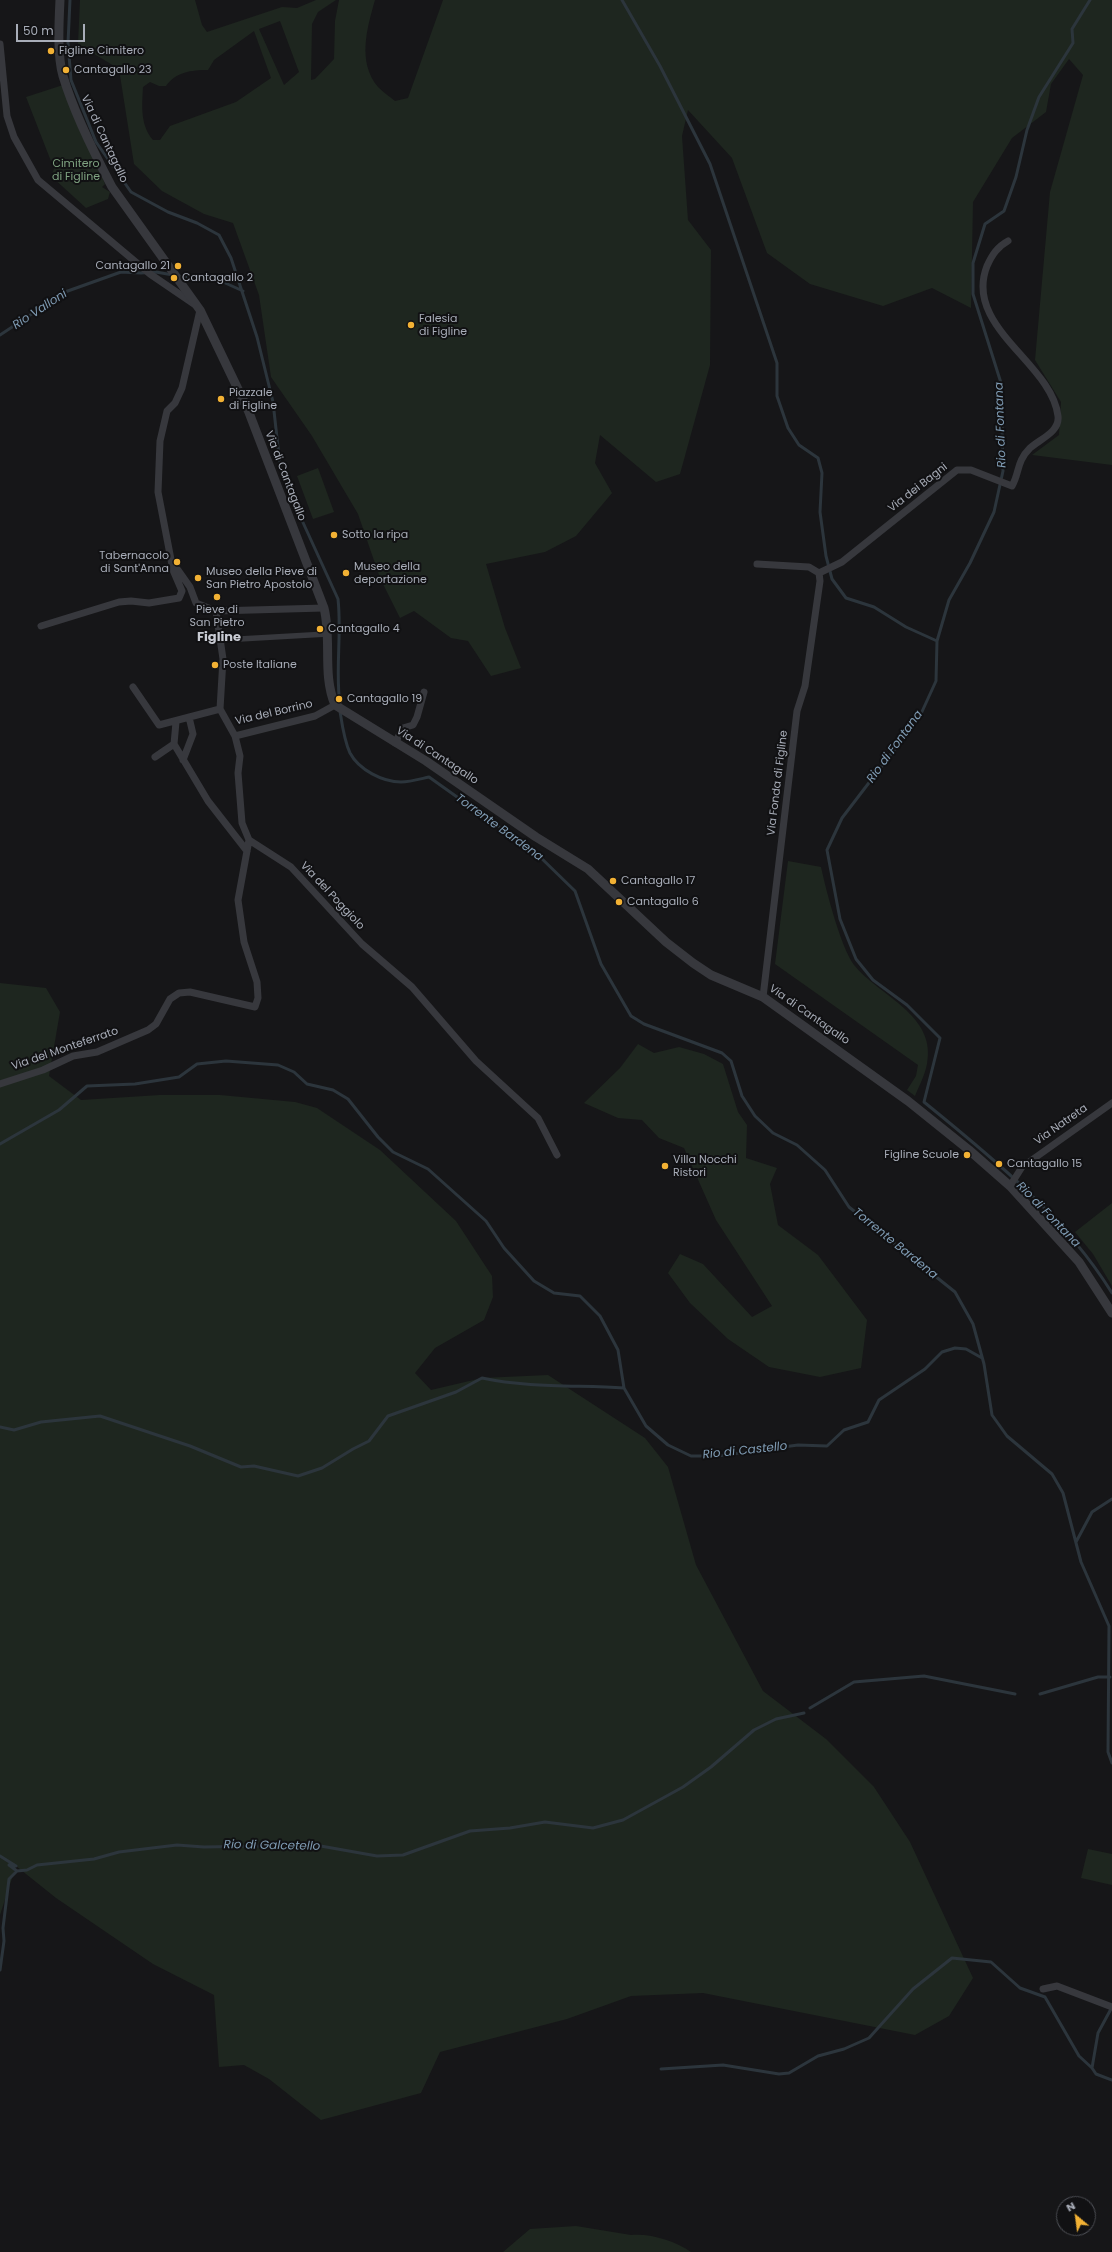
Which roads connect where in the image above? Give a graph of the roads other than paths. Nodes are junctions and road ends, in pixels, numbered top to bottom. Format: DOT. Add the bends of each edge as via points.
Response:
graph roads {
  1 [pos="60,0"];
  2 [pos="0,44"];
  3 [pos="1008,241"];
  4 [pos="199,308"];
  5 [pos="757,564"];
  6 [pos="174,570"];
  7 [pos="819,573"];
  8 [pos="324,608"];
  9 [pos="216,611"];
  10 [pos="41,626"];
  11 [pos="327,634"];
  12 [pos="222,640"];
  13 [pos="133,687"];
  14 [pos="424,692"];
  15 [pos="335,705"];
  16 [pos="220,709"];
  17 [pos="188,717"];
  18 [pos="176,722"];
  19 [pos="235,736"];
  20 [pos="396,743"];
  21 [pos="174,744"];
  22 [pos="155,757"];
  23 [pos="183,760"];
  24 [pos="249,840"];
  25 [pos="247,851"];
  26 [pos="763,997"];
  27 [pos="0,1084"];
  28 [pos="1112,1103"];
  29 [pos="557,1155"];
  30 [pos="1011,1186"];
  31 [pos="1112,1313"];
  32 [pos="1043,1989"];
  33 [pos="1112,2007"];
  1 -- 4 [label="street, Via di Cantagallo" via="58,25 62,75 82,123 112,187"];
  2 -- 4 [label="street" via="7,116 26,162 43,185 150,274"];
  3 -- 7 [label="street, Via dei Bagni" via="992,255 983,276 986,302 998,330 1036,370 1054,402 1058,417 1054,430 1030,448 1019,462 1012,486 971,470 957,470 842,562"];
  4 -- 6 [label="street" via="182,388 176,403 166,411 160,441 158,492"];
  4 -- 8 [label="street, Via di Cantagallo" via="248,410"];
  5 -- 7 [label="street" via="809,567"];
  6 -- 9 [label="street" via="178,570 196,603"];
  6 -- 10 [label="street" via="182,591 179,598 149,603 119,602"];
  7 -- 26 [label="street, Via Fonda di Figline" via="805,686 797,711"];
  8 -- 9 [label="street"];
  8 -- 11 [label="street, Via di Cantagallo"];
  9 -- 12 [label="street"];
  11 -- 12 [label="street"];
  11 -- 15 [label="street, Via di Cantagallo" via="328,682"];
  12 -- 16 [label="street"];
  13 -- 18 [label="street, Via del Borrino" via="159,725"];
  14 -- 20 [label="street" via="413,725 403,728"];
  15 -- 19 [label="street, Via del Borrino" via="315,716"];
  15 -- 20 [label="street, Via di Cantagallo"];
  16 -- 17 [label="street, Via del Borrino"];
  16 -- 19 [label="street, Via del Borrino"];
  17 -- 18 [label="street, Via del Borrino"];
  17 -- 23 [label="street" via="194,734"];
  18 -- 21 [label="street"];
  19 -- 24 [label="street" via="240,756 238,773 242,823"];
  20 -- 26 [label="street, Via di Cantagallo" via="588,869 666,942 693,963 711,975"];
  21 -- 22 [label="street"];
  21 -- 23 [label="street"];
  23 -- 25 [label="street" via="208,800"];
  24 -- 25 [label="street, Via del Monteferrato"];
  24 -- 29 [label="street, Via del Poggiolo" via="291,867 362,944 412,987 476,1061 538,1118"];
  25 -- 27 [label="street, Via del Monteferrato" via="238,900 244,942 257,982 258,998 255,1007 190,992 179,993 170,999 156,1024 148,1030 97,1052 73,1056 43,1070"];
  26 -- 30 [label="street, Via di Cantagallo" via="908,1101"];
  28 -- 30 [label="street, Via Natreta" via="1022,1167"];
  30 -- 31 [label="street, Via di Cantagallo" via="1079,1262"];
  32 -- 33 [label="street" via="1057,1986"];
}
